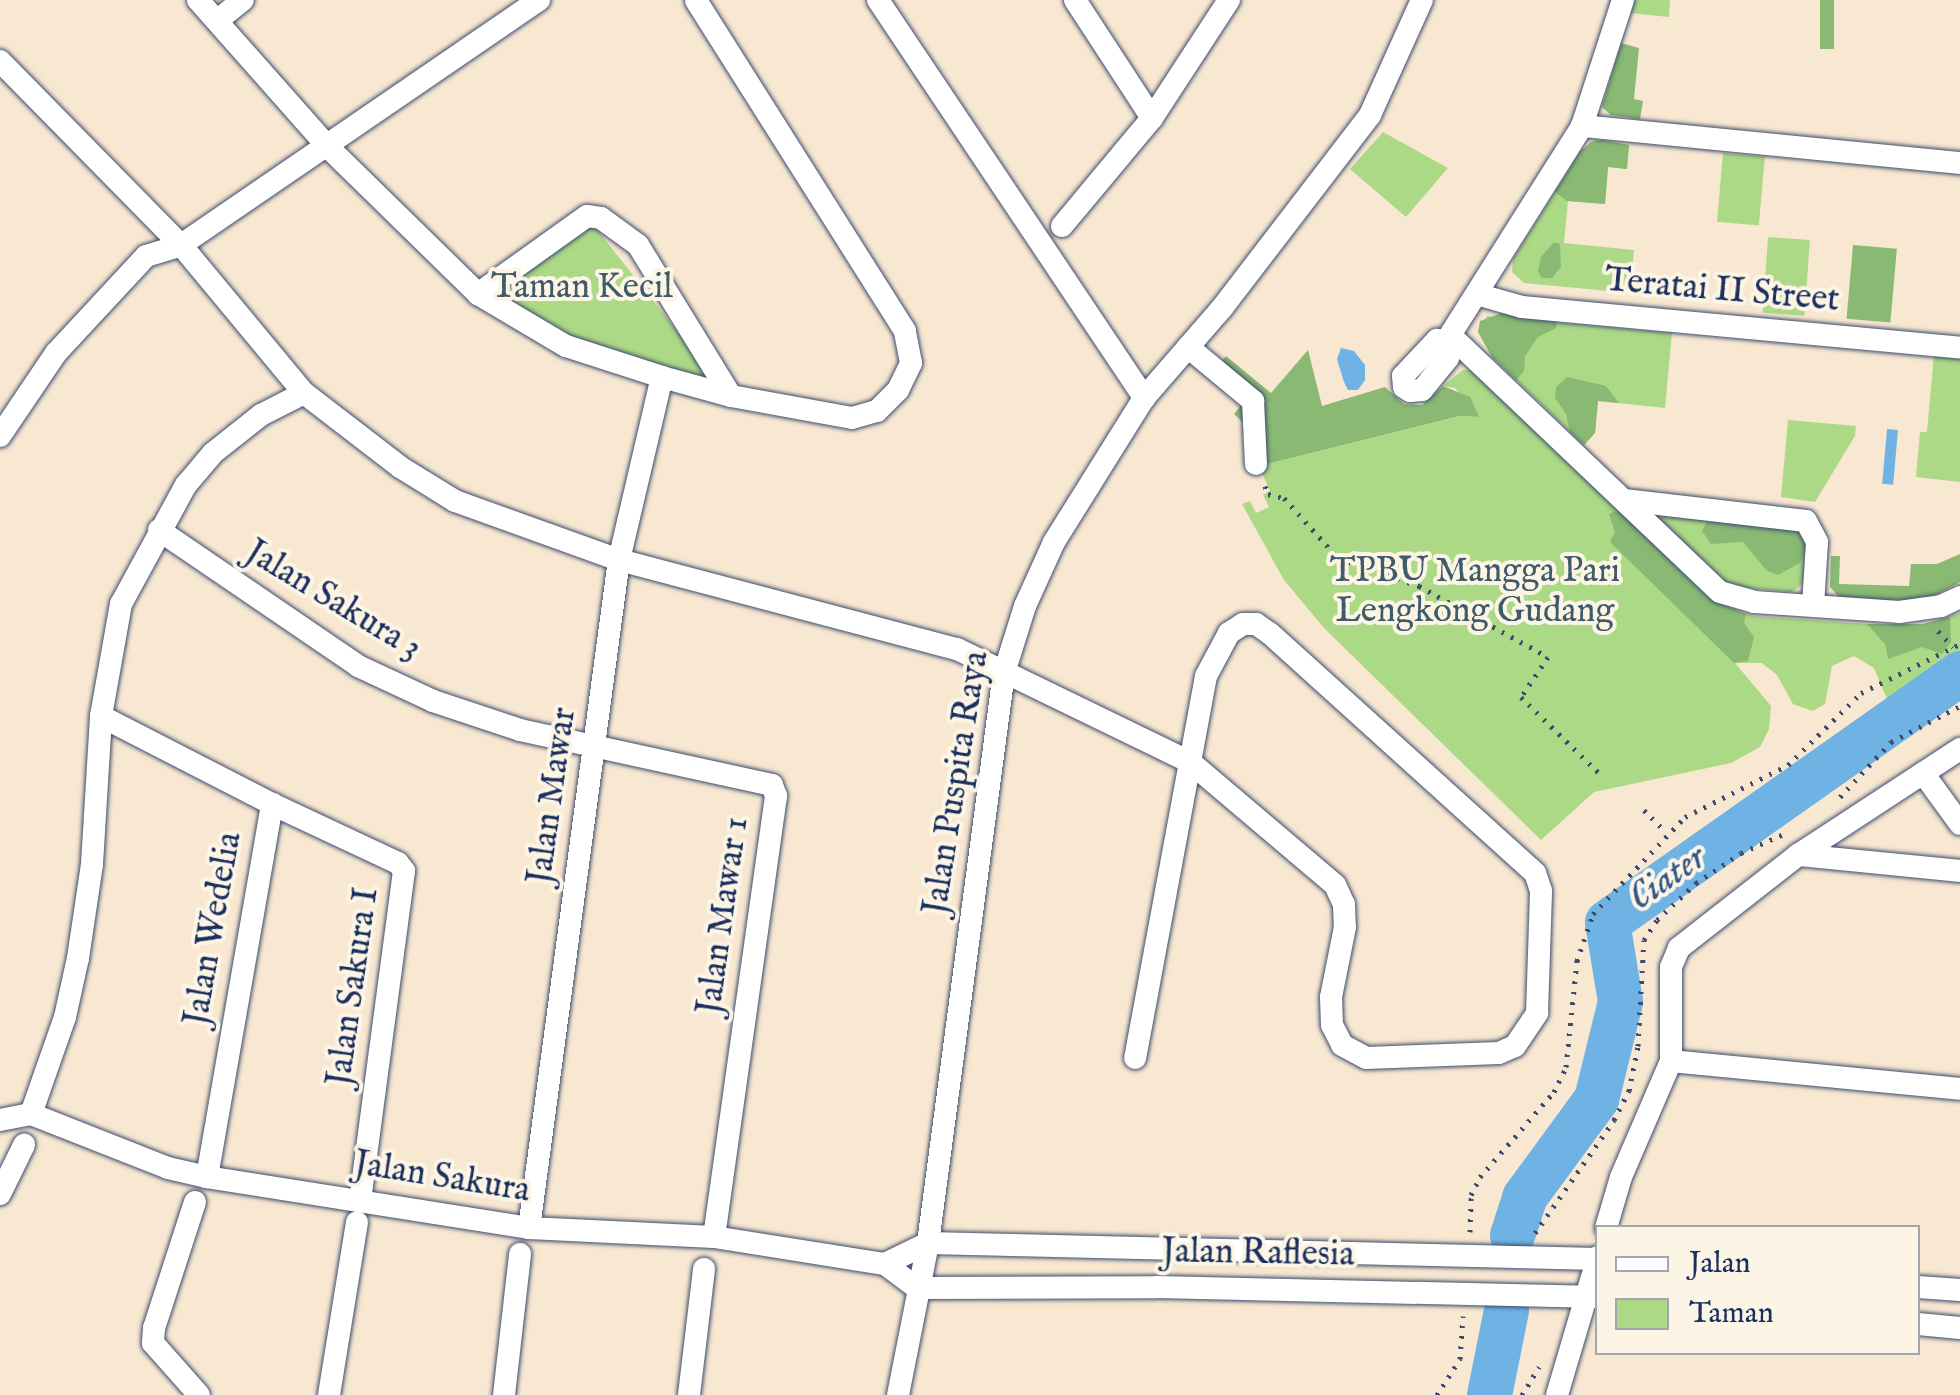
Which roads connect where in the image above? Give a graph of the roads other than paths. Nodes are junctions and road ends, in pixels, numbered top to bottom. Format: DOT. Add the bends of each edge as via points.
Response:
graph roads {
  1 [pos="198,0"];
  2 [pos="243,0"];
  3 [pos="539,0"];
  4 [pos="696,0"];
  5 [pos="878,0"];
  6 [pos="1075,0"];
  7 [pos="1229,0"];
  8 [pos="1422,0"];
  9 [pos="1623,0"];
  10 [pos="218,20"];
  11 [pos="0,61"];
  12 [pos="1152,118"];
  13 [pos="1582,126"];
  14 [pos="328,148"];
  15 [pos="1960,164"];
  16 [pos="1062,226"];
  17 [pos="182,245"];
  18 [pos="478,294"];
  19 [pos="1480,295"];
  20 [pos="1188,347"];
  21 [pos="1960,348"];
  22 [pos="662,377"];
  23 [pos="304,392"];
  24 [pos="730,396"];
  25 [pos="1144,398"];
  26 [pos="0,436"];
  27 [pos="1256,464"];
  28 [pos="1624,500"];
  29 [pos="159,530"];
  30 [pos="619,560"];
  31 [pos="1960,597"];
  32 [pos="1813,605"];
  33 [pos="1004,672"];
  34 [pos="102,716"];
  35 [pos="595,747"];
  36 [pos="1960,749"];
  37 [pos="1190,762"];
  38 [pos="1924,772"];
  39 [pos="272,804"];
  40 [pos="1960,824"];
  41 [pos="1798,855"];
  42 [pos="1960,871"];
  43 [pos="1135,1058"];
  44 [pos="1671,1061"];
  45 [pos="1960,1089"];
  46 [pos="31,1114"];
  47 [pos="0,1120"];
  48 [pos="24,1145"];
  49 [pos="207,1177"];
  50 [pos="0,1194"];
  51 [pos="196,1202"];
  52 [pos="358,1212"];
  53 [pos="1607,1225"];
  54 [pos="528,1228"];
  55 [pos="714,1237"];
  56 [pos="928,1242"];
  57 [pos="520,1254"];
  58 [pos="1595,1258"];
  59 [pos="885,1264"];
  60 [pos="704,1269"];
  61 [pos="1920,1286"];
  62 [pos="917,1288"];
  63 [pos="1960,1290"];
  64 [pos="1593,1297"];
  65 [pos="1920,1324"];
  66 [pos="1960,1328"];
  67 [pos="199,1395"];
  68 [pos="330,1395"];
  69 [pos="504,1395"];
  70 [pos="689,1395"];
  71 [pos="898,1395"];
  72 [pos="1557,1395"];
  1 -- 10 [label="street"];
  2 -- 10 [label="street"];
  3 -- 14 [label="street"];
  4 -- 24 [label="street" via="905,331 911,363 877,412 852,418"];
  5 -- 25 [label="street"];
  6 -- 12 [label="street"];
  7 -- 12 [label="street"];
  8 -- 20 [label="street, Jalan Puspita Raya" via="1370,115"];
  9 -- 13 [label="street"];
  10 -- 14 [label="street"];
  11 -- 17 [label="street"];
  12 -- 16 [label="street"];
  13 -- 15 [label="street"];
  13 -- 19 [label="street"];
  14 -- 17 [label="street"];
  14 -- 18 [label="street"];
  17 -- 23 [label="street"];
  17 -- 26 [label="street" via="146,256 119,282 56,353"];
  18 -- 22 [label="street" via="566,346"];
  18 -- 24 [label="street" via="586,216 602,218 638,245"];
  19 -- 21 [label="street, Teratai II Street" via="1522,307"];
  19 -- 28 [label="street" via="1448,339"];
  20 -- 25 [label="street, Jalan Puspita Raya"];
  20 -- 27 [label="street" via="1252,402"];
  22 -- 24 [label="street"];
  22 -- 30 [label="street, Jalan Mawar"];
  23 -- 29 [label="street" via="261,415 213,454"];
  23 -- 30 [label="street" via="456,501"];
  25 -- 33 [label="street, Jalan Puspita Raya" via="1054,542"];
  28 -- 32 [label="street" via="1720,592 1754,602"];
  28 -- 32 [label="street" via="1806,521 1816,533"];
  29 -- 34 [label="street" via="121,604"];
  29 -- 35 [label="street, Jalan Sakura 3" via="358,666 468,713"];
  30 -- 33 [label="street" via="957,649"];
  30 -- 35 [label="street, Jalan Mawar"];
  31 -- 32 [label="street" via="1920,611"];
  33 -- 37 [label="street"];
  33 -- 56 [label="street, Jalan Puspita Raya"];
  34 -- 39 [label="street, Jalan Wedelia"];
  34 -- 46 [label="street" via="78,958 66,1017"];
  35 -- 54 [label="street, Jalan Mawar"];
  35 -- 55 [label="street, Jalan Mawar 1" via="764,780 775,790"];
  36 -- 38 [label="street"];
  37 -- 37 [label="street" via="1336,885 1345,927 1332,1025 1342,1045 1366,1058 1499,1053 1528,1032 1537,1014 1541,890 1535,873 1256,624 1229,633 1215,654"];
  37 -- 43 [label="street"];
  38 -- 40 [label="street"];
  38 -- 41 [label="street"];
  39 -- 49 [label="street, Jalan Wedelia"];
  39 -- 52 [label="street, Jalan Sakura I" via="398,862 404,871"];
  41 -- 42 [label="street"];
  41 -- 44 [label="street" via="1680,948 1671,966"];
  44 -- 45 [label="street"];
  44 -- 53 [label="street"];
  46 -- 47 [label="street"];
  46 -- 49 [label="street, Jalan Sakura"];
  48 -- 50 [label="street"];
  49 -- 52 [label="street, Jalan Sakura"];
  51 -- 67 [label="street" via="153,1343"];
  52 -- 54 [label="street, Jalan Sakura"];
  52 -- 68 [label="street, Jalan Sakura I"];
  54 -- 55 [label="street, Jalan Sakura"];
  55 -- 59 [label="street, Jalan Sakura"];
  56 -- 58 [label="street, Jalan Raflesia"];
  56 -- 59 [label="street"];
  56 -- 62 [label="street, Jalan Puspita Raya"];
  57 -- 69 [label="street"];
  59 -- 62 [label="street, Jalan Sakura"];
  60 -- 70 [label="street"];
  61 -- 63 [label="street"];
  62 -- 64 [label="street, Jalan Raflesia" via="1157,1286"];
  62 -- 71 [label="street, Jalan Puspita Raya"];
  64 -- 72 [label="street"];
  65 -- 66 [label="street"];
}
